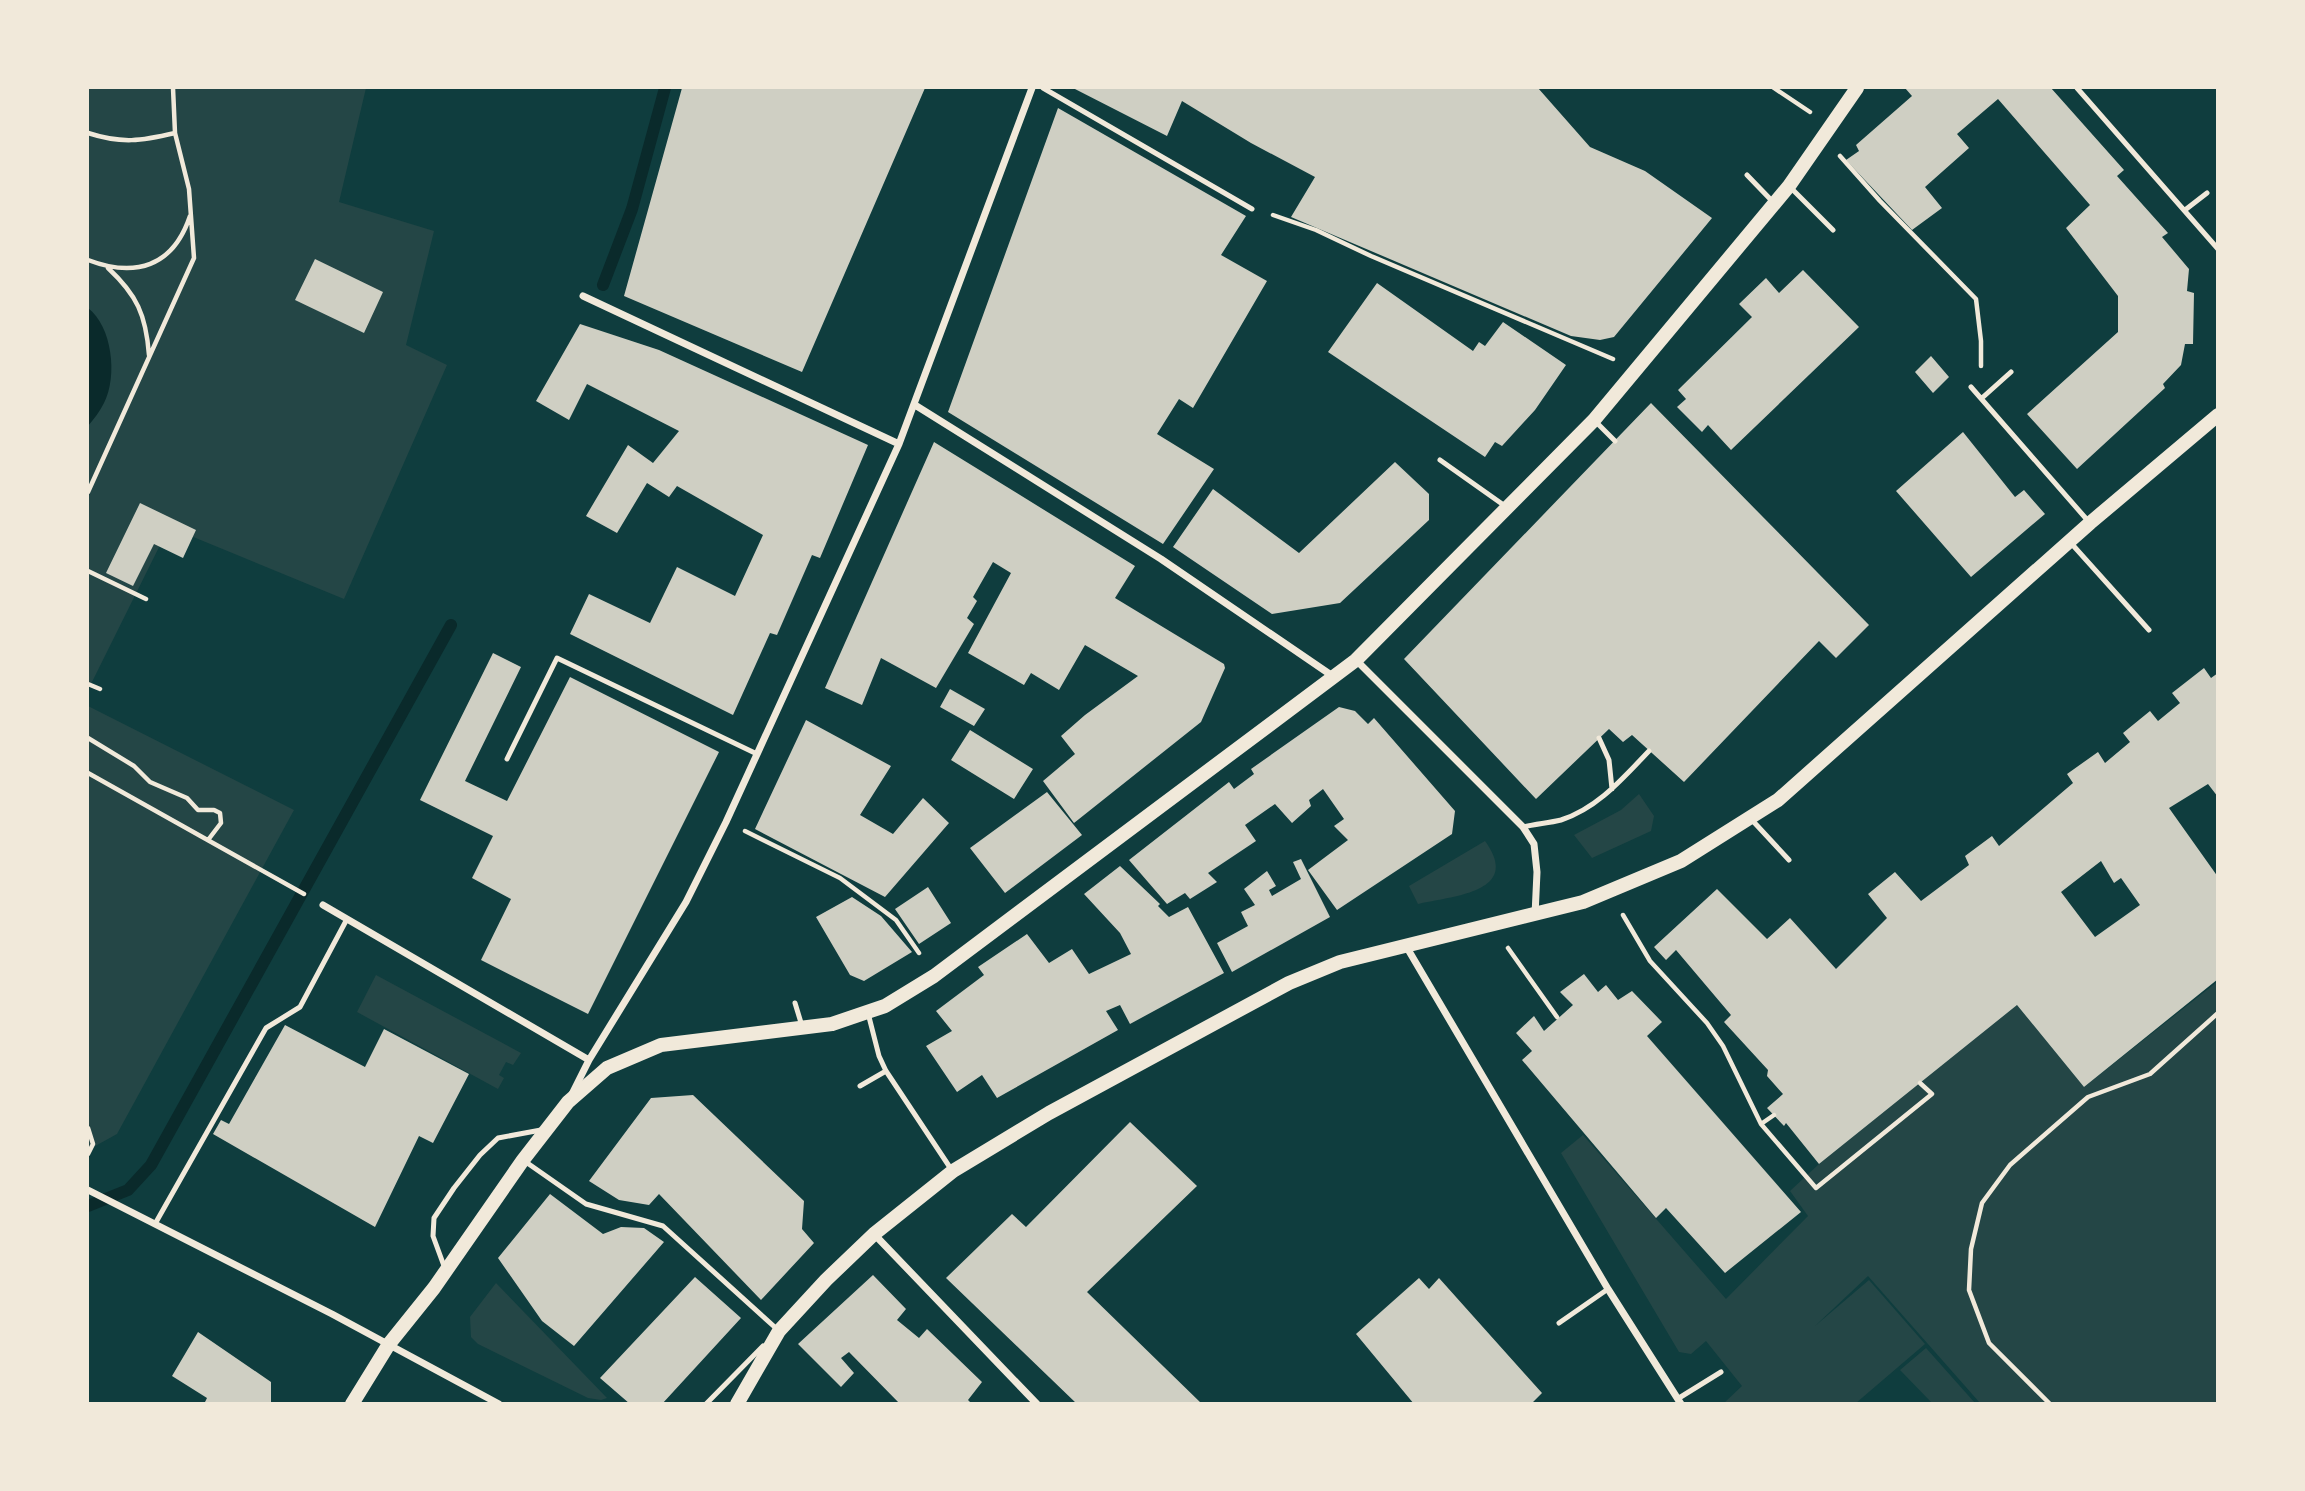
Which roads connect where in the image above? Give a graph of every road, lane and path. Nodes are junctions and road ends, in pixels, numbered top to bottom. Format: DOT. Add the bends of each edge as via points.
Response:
graph roads {
  1 [pos="173,88"];
  2 [pos="1032,88"];
  3 [pos="1043,88"];
  4 [pos="1774,88"];
  5 [pos="1857,88"];
  6 [pos="2077,88"];
  7 [pos="1828,131"];
  8 [pos="88,133"];
  9 [pos="175,133"];
  10 [pos="1747,174"];
  11 [pos="1789,186"];
  12 [pos="2207,192"];
  13 [pos="1774,202"];
  14 [pos="1252,209"];
  15 [pos="2185,210"];
  16 [pos="191,212"];
  17 [pos="1833,230"];
  18 [pos="2217,250"];
  19 [pos="88,260"];
  20 [pos="108,267"];
  21 [pos="583,296"];
  22 [pos="149,356"];
  23 [pos="1638,369"];
  24 [pos="2011,372"];
  25 [pos="1971,387"];
  26 [pos="1982,398"];
  27 [pos="915,405"];
  28 [pos="2217,415"];
  29 [pos="1594,420"];
  30 [pos="1615,441"];
  31 [pos="899,444"];
  32 [pos="1440,460"];
  33 [pos="88,492"];
  34 [pos="1508,508"];
  35 [pos="2090,523"];
  36 [pos="2070,542"];
  37 [pos="88,571"];
  38 [pos="146,599"];
  39 [pos="2149,631"];
  40 [pos="1356,660"];
  41 [pos="1334,677"];
  42 [pos="88,684"];
  43 [pos="100,689"];
  44 [pos="88,738"];
  45 [pos="1600,738"];
  46 [pos="1649,751"];
  47 [pos="757,754"];
  48 [pos="507,759"];
  49 [pos="88,773"];
  50 [pos="1612,789"];
  51 [pos="1749,818"];
  52 [pos="726,821"];
  53 [pos="1523,827"];
  54 [pos="208,841"];
  55 [pos="1789,860"];
  56 [pos="291,887"];
  57 [pos="323,905"];
  58 [pos="1620,909"];
  59 [pos="1535,915"];
  60 [pos="347,919"];
  61 [pos="1504,943"];
  62 [pos="1405,945"];
  63 [pos="934,976"];
  64 [pos="795,1003"];
  65 [pos="868,1013"];
  66 [pos="2217,1013"];
  67 [pos="1557,1017"];
  68 [pos="803,1029"];
  69 [pos="589,1059"];
  70 [pos="886,1070"];
  71 [pos="1920,1083"];
  72 [pos="860,1086"];
  73 [pos="568,1102"];
  74 [pos="1774,1115"];
  75 [pos="555,1119"];
  76 [pos="1760,1124"];
  77 [pos="88,1128"];
  78 [pos="88,1154"];
  79 [pos="523,1160"];
  80 [pos="953,1171"];
  81 [pos="89,1190"];
  82 [pos="152,1222"];
  83 [pos="874,1234"];
  84 [pos="444,1273"];
  85 [pos="1608,1289"];
  86 [pos="1559,1323"];
  87 [pos="779,1331"];
  88 [pos="389,1344"];
  89 [pos="1721,1372"];
  90 [pos="1680,1401"];
  91 [pos="352,1404"];
  92 [pos="499,1404"];
  93 [pos="706,1404"];
  94 [pos="737,1404"];
  95 [pos="1037,1404"];
  96 [pos="2050,1404"];
  1 -- 9 [label="path"];
  2 -- 27 [label="street"];
  3 -- 14 [label="lane"];
  4 -- 7 [label="path"];
  5 -- 7 [label="main road"];
  6 -- 15 [label="lane"];
  7 -- 11 [label="main road"];
  7 -- 25 [label="path" via="1880,201 1976,299 1982,363"];
  8 -- 9 [label="path" via="139,142"];
  9 -- 16 [label="path" via="190,189"];
  10 -- 13 [label="lane"];
  11 -- 13 [label="main road"];
  11 -- 17 [label="lane"];
  12 -- 15 [label="lane"];
  13 -- 23 [label="main road"];
  14 -- 23 [label="path" via="1316,230"];
  15 -- 18 [label="lane"];
  16 -- 20 [label="path" via="181,240 169,253 152,264"];
  16 -- 22 [label="path" via="194,258"];
  19 -- 20 [label="path"];
  20 -- 22 [label="path" via="139,305 148,332"];
  21 -- 31 [label="street"];
  22 -- 33 [label="path"];
  23 -- 29 [label="main road"];
  24 -- 26 [label="lane"];
  25 -- 26 [label="lane"];
  26 -- 35 [label="lane"];
  27 -- 31 [label="street"];
  27 -- 41 [label="street" via="1161,559"];
  28 -- 35 [label="main road"];
  29 -- 30 [label="lane"];
  29 -- 34 [label="main road"];
  31 -- 47 [label="street"];
  32 -- 34 [label="lane"];
  34 -- 40 [label="main road"];
  35 -- 36 [label="main road"];
  36 -- 39 [label="lane"];
  36 -- 51 [label="main road" via="1778,800"];
  37 -- 38 [label="path"];
  40 -- 41 [label="main road"];
  40 -- 53 [label="street"];
  41 -- 63 [label="main road"];
  42 -- 43 [label="path"];
  44 -- 54 [label="path" via="134,766 150,782 187,798 198,810 220,813 221,823"];
  45 -- 50 [label="lane" via="1609,760"];
  46 -- 50 [label="lane"];
  47 -- 48 [label="lane" via="557,658"];
  47 -- 52 [label="street"];
  49 -- 54 [label="path"];
  50 -- 53 [label="lane" via="1587,809 1561,820"];
  51 -- 55 [label="lane"];
  51 -- 59 [label="main road" via="1681,861 1583,902"];
  52 -- 63 [label="path" via="840,878 896,920"];
  52 -- 69 [label="street" via="686,901"];
  53 -- 59 [label="street" via="1534,845"];
  54 -- 56 [label="path"];
  57 -- 60 [label="street"];
  58 -- 76 [label="path" via="1650,961 1723,1046"];
  59 -- 62 [label="main road"];
  60 -- 69 [label="street"];
  60 -- 82 [label="lane" via="300,1007 266,1028"];
  61 -- 67 [label="path"];
  62 -- 80 [label="main road" via="1340,962 1289,983 1049,1113"];
  62 -- 85 [label="street"];
  63 -- 65 [label="main road"];
  64 -- 68 [label="lane"];
  65 -- 68 [label="main road"];
  65 -- 70 [label="lane"];
  66 -- 96 [label="path" via="2150,1074 2088,1097 2010,1165 1982,1203 1971,1249 1969,1290 1989,1343"];
  68 -- 73 [label="main road" via="662,1045 607,1068"];
  69 -- 73 [label="street"];
  70 -- 72 [label="lane"];
  70 -- 80 [label="lane"];
  71 -- 76 [label="path" via="1932,1094 1816,1188"];
  73 -- 75 [label="main road"];
  74 -- 76 [label="path"];
  75 -- 79 [label="main road"];
  75 -- 84 [label="lane" via="538,1132 498,1138 454,1188 434,1218 433,1236"];
  77 -- 78 [label="path" via="93,1144"];
  79 -- 84 [label="main road"];
  79 -- 87 [label="lane" via="586,1204 663,1226"];
  80 -- 83 [label="main road"];
  81 -- 82 [label="street"];
  82 -- 88 [label="street"];
  83 -- 87 [label="main road"];
  83 -- 95 [label="street"];
  84 -- 88 [label="main road"];
  85 -- 86 [label="lane"];
  85 -- 90 [label="street"];
  87 -- 93 [label="lane"];
  87 -- 94 [label="main road"];
  88 -- 91 [label="main road"];
  88 -- 92 [label="street"];
  89 -- 90 [label="lane"];
}
